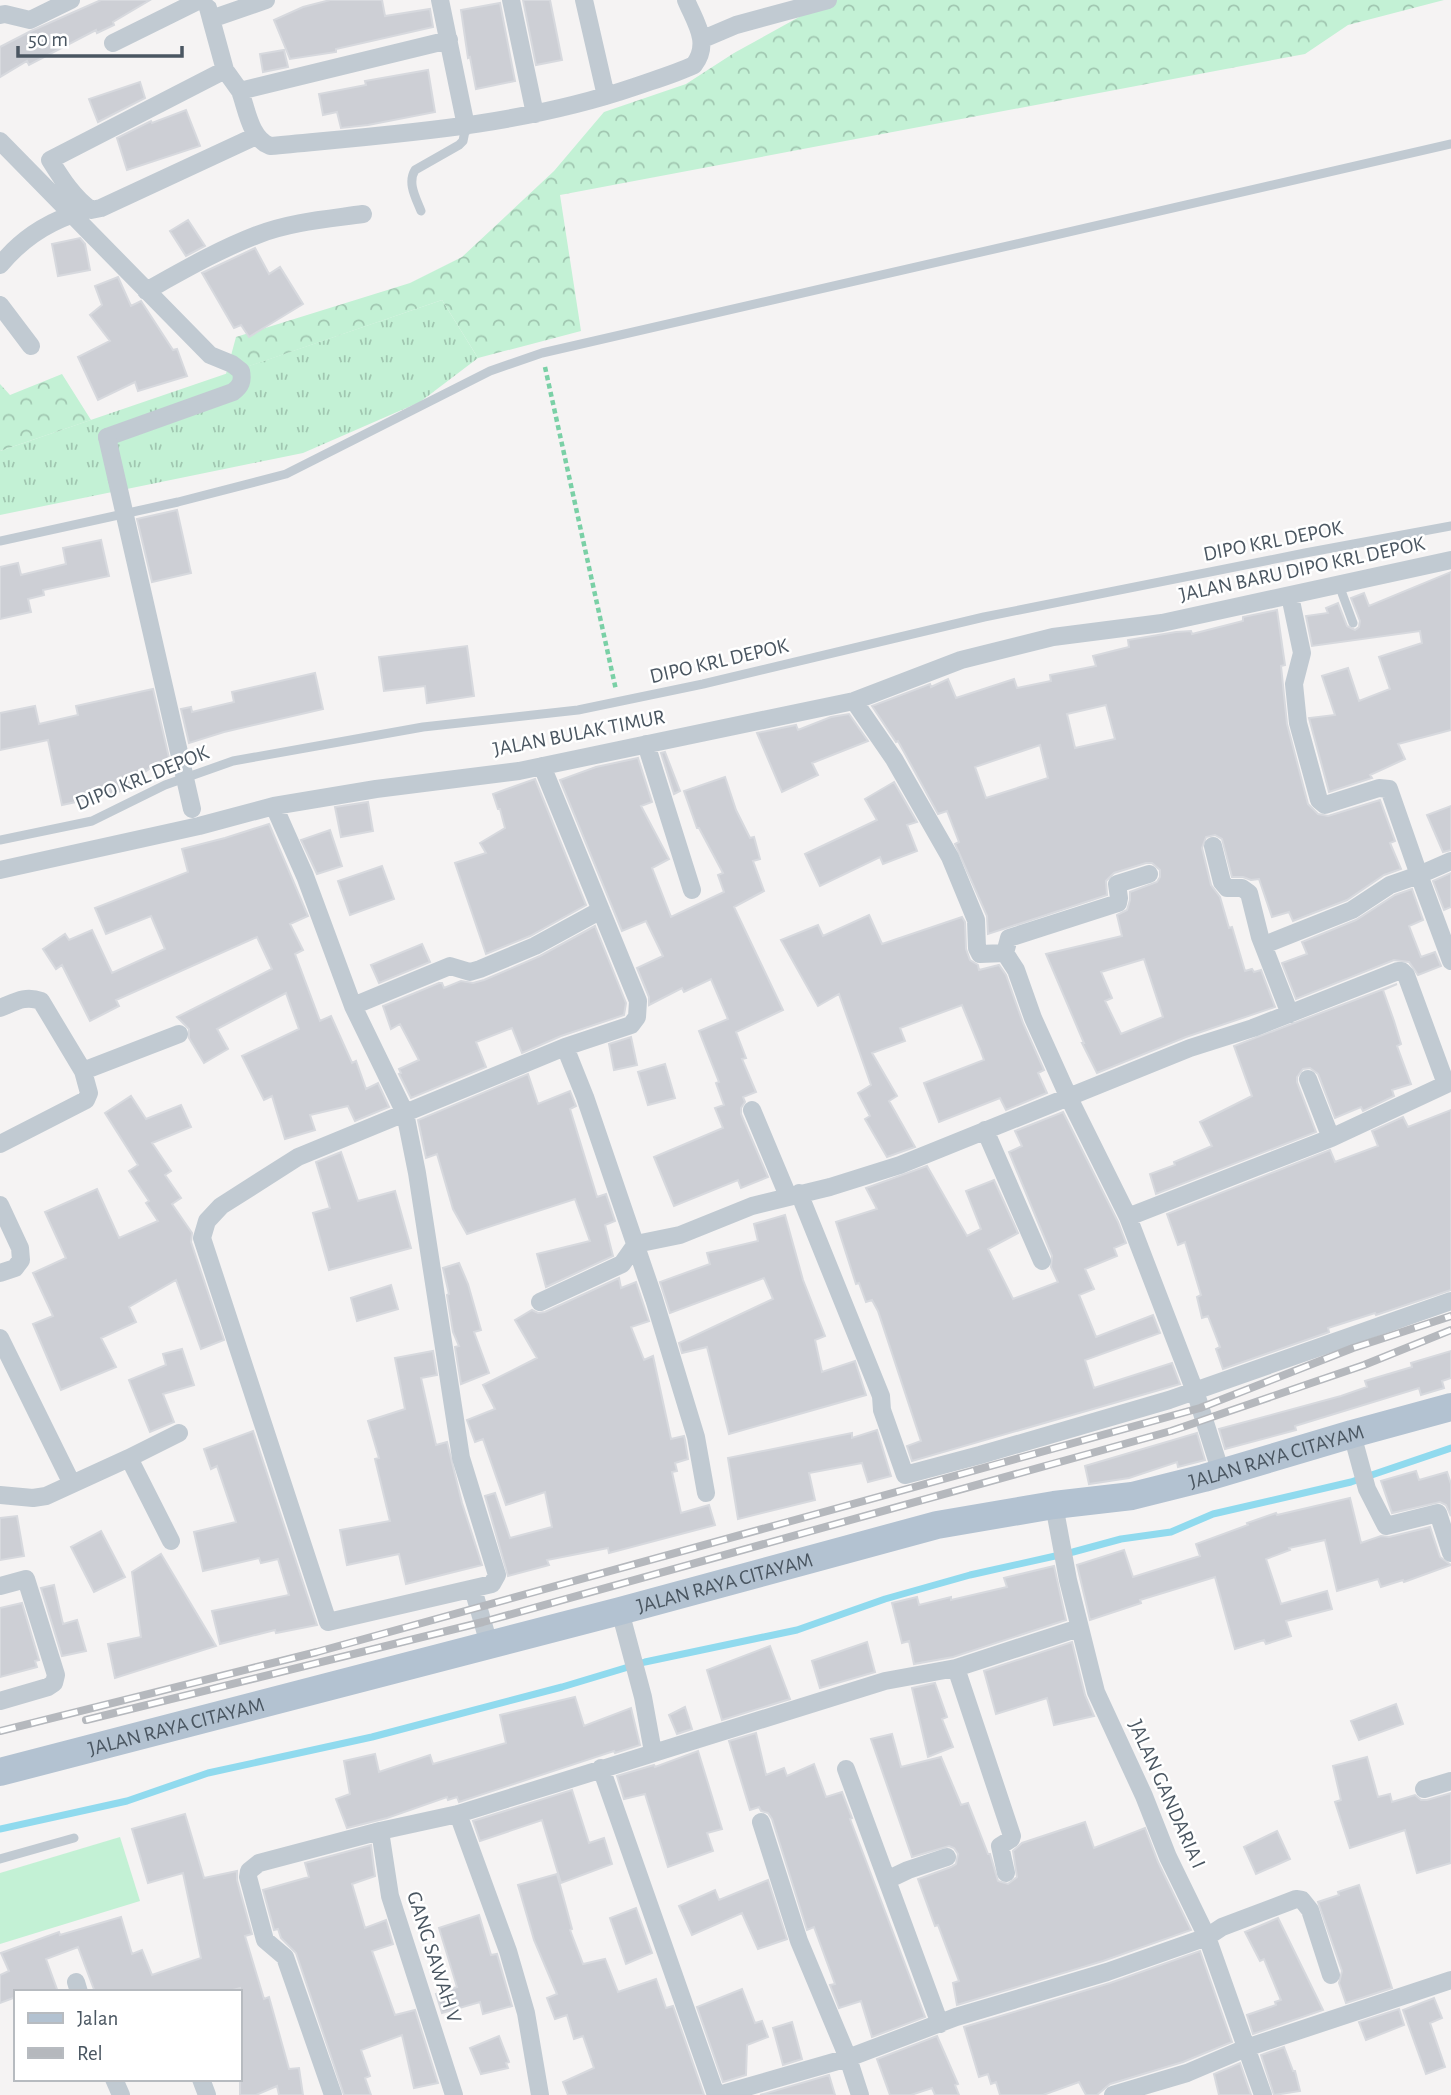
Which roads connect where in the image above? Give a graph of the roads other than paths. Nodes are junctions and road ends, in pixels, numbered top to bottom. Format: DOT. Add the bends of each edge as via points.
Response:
graph roads {
  1 [pos="71,0"];
  2 [pos="203,0"];
  3 [pos="265,0"];
  4 [pos="440,0"];
  5 [pos="511,0"];
  6 [pos="584,0"];
  7 [pos="685,0"];
  8 [pos="828,0"];
  9 [pos="2,10"];
  10 [pos="211,19"];
  11 [pos="703,39"];
  12 [pos="449,40"];
  13 [pos="113,43"];
  14 [pos="225,70"];
  15 [pos="240,91"];
  16 [pos="606,96"];
  17 [pos="535,114"];
  18 [pos="466,126"];
  19 [pos="256,136"];
  20 [pos="0,141"];
  21 [pos="1451,144"];
  22 [pos="50,160"];
  23 [pos="30,173"];
  24 [pos="421,211"];
  25 [pos="73,214"];
  26 [pos="363,214"];
  27 [pos="0,265"];
  28 [pos="146,291"];
  29 [pos="0,305"];
  30 [pos="31,346"];
  31 [pos="1451,526"];
  32 [pos="0,541"];
  33 [pos="1451,560"];
  34 [pos="1339,584"];
  35 [pos="1290,596"];
  36 [pos="1162,623"];
  37 [pos="1353,623"];
  38 [pos="854,701"];
  39 [pos="646,744"];
  40 [pos="542,766"];
  41 [pos="274,806"];
  42 [pos="195,818"];
  43 [pos="0,840"];
  44 [pos="1213,846"];
  45 [pos="1451,861"];
  46 [pos="0,870"];
  47 [pos="1149,874"];
  48 [pos="1419,875"];
  49 [pos="692,890"];
  50 [pos="601,910"];
  51 [pos="1264,946"];
  52 [pos="1005,953"];
  53 [pos="1451,961"];
  54 [pos="353,1006"];
  55 [pos="0,1009"];
  56 [pos="1290,1014"];
  57 [pos="179,1034"];
  58 [pos="565,1047"];
  59 [pos="83,1071"];
  60 [pos="1308,1079"];
  61 [pos="1449,1083"];
  62 [pos="1069,1098"];
  63 [pos="752,1110"];
  64 [pos="405,1113"];
  65 [pos="985,1130"];
  66 [pos="1331,1138"];
  67 [pos="0,1144"];
  68 [pos="794,1195"];
  69 [pos="0,1205"];
  70 [pos="1128,1217"];
  71 [pos="636,1244"];
  72 [pos="1042,1261"];
  73 [pos="0,1273"];
  74 [pos="1451,1301"];
  75 [pos="540,1302"];
  76 [pos="0,1338"];
  77 [pos="1195,1391"];
  78 [pos="1451,1407"];
  79 [pos="179,1433"];
  80 [pos="1353,1439"];
  81 [pos="129,1458"];
  82 [pos="1220,1473"];
  83 [pos="72,1484"];
  84 [pos="706,1493"];
  85 [pos="0,1496"];
  86 [pos="1054,1505"];
  87 [pos="171,1542"];
  88 [pos="1451,1553"];
  89 [pos="0,1586"];
  90 [pos="473,1588"];
  91 [pos="620,1611"];
  92 [pos="1079,1628"];
  93 [pos="489,1644"];
  94 [pos="956,1668"];
  95 [pos="0,1701"];
  96 [pos="653,1752"];
  97 [pos="601,1769"];
  98 [pos="846,1769"];
  99 [pos="0,1772"];
  100 [pos="1451,1781"];
  101 [pos="1424,1789"];
  102 [pos="458,1814"];
  103 [pos="761,1822"];
  104 [pos="380,1831"];
  105 [pos="74,1838"];
  106 [pos="947,1857"];
  107 [pos="0,1859"];
  108 [pos="1006,1873"];
  109 [pos="887,1880"];
  110 [pos="1207,1937"];
  111 [pos="1331,1975"];
  112 [pos="1451,1980"];
  113 [pos="940,2024"];
  114 [pos="1246,2049"];
  115 [pos="848,2058"];
  116 [pos="333,2095"];
  117 [pos="454,2095"];
  118 [pos="540,2095"];
  119 [pos="718,2095"];
  120 [pos="860,2095"];
  121 [pos="1113,2095"];
  122 [pos="1263,2095"];
  1 -- 9 [label="street" via="30,19"];
  2 -- 10 [label="street"];
  2 -- 13 [label="street"];
  3 -- 10 [label="street"];
  4 -- 12 [label="street"];
  5 -- 17 [label="street"];
  6 -- 16 [label="street"];
  7 -- 11 [label="street"];
  8 -- 11 [label="street" via="736,25"];
  10 -- 14 [label="street"];
  11 -- 16 [label="street" via="694,65"];
  12 -- 15 [label="street"];
  12 -- 18 [label="street"];
  14 -- 15 [label="street"];
  14 -- 22 [label="street"];
  15 -- 19 [label="street"];
  16 -- 17 [label="street"];
  17 -- 18 [label="street"];
  18 -- 19 [label="street" via="270,146"];
  18 -- 24 [label="lane" via="459,145 411,176"];
  19 -- 22 [label="street" via="90,210"];
  20 -- 23 [label="street"];
  21 -- 32 [label="lane" via="542,353 490,372 286,474"];
  22 -- 23 [label="street"];
  23 -- 25 [label="street"];
  25 -- 27 [label="street" via="47,223"];
  25 -- 28 [label="street"];
  26 -- 28 [label="street" via="259,234"];
  28 -- 42 [label="street, bridge" via="210,355 241,371 242,379 240,387 218,398 107,437"];
  29 -- 30 [label="street"];
  31 -- 43 [label="lane, DIPO KRL DEPOK" via="984,617 578,710 423,727 233,761 165,785 92,821"];
  33 -- 34 [label="street, JALAN BARU DIPO KRL DEPOK"];
  34 -- 35 [label="street, JALAN BARU DIPO KRL DEPOK"];
  34 -- 37 [label="lane"];
  35 -- 36 [label="street, JALAN BARU DIPO KRL DEPOK"];
  35 -- 48 [label="street" via="1302,653 1294,684 1297,723 1320,802 1325,805 1388,789"];
  36 -- 38 [label="street, JALAN BULAK TIMUR" via="1053,637 974,657"];
  38 -- 39 [label="street, JALAN BULAK TIMUR"];
  38 -- 52 [label="street" via="894,759 950,857 976,920 979,954"];
  39 -- 40 [label="street, JALAN BULAK TIMUR"];
  39 -- 49 [label="street"];
  40 -- 41 [label="street, JALAN BULAK TIMUR"];
  40 -- 50 [label="street"];
  41 -- 42 [label="street, JALAN BULAK TIMUR"];
  41 -- 54 [label="street"];
  42 -- 46 [label="street, JALAN BULAK TIMUR"];
  44 -- 51 [label="street" via="1222,882 1227,888 1249,893"];
  45 -- 48 [label="street"];
  47 -- 52 [label="street" via="1116,884 1119,898 1114,905 1009,939"];
  48 -- 51 [label="street" via="1390,885 1352,910"];
  48 -- 53 [label="street"];
  50 -- 54 [label="street" via="480,969 470,972 450,966"];
  50 -- 58 [label="street" via="638,1001 637,1017 631,1025"];
  51 -- 56 [label="street"];
  52 -- 62 [label="street"];
  54 -- 64 [label="street"];
  55 -- 59 [label="street" via="23,998 41,1001"];
  56 -- 61 [label="street" via="1404,972"];
  56 -- 62 [label="street" via="1190,1048"];
  57 -- 59 [label="street"];
  58 -- 64 [label="street"];
  58 -- 71 [label="street"];
  59 -- 67 [label="street" via="89,1093 86,1100"];
  60 -- 66 [label="street"];
  61 -- 66 [label="street"];
  62 -- 65 [label="street"];
  62 -- 70 [label="street"];
  63 -- 68 [label="street"];
  64 -- 90 [label="street" via="461,1458 497,1575 492,1584"];
  64 -- 90 [label="street" via="298,1157 221,1206 207,1221 202,1238 328,1622"];
  65 -- 68 [label="street" via="900,1165"];
  65 -- 72 [label="street"];
  66 -- 70 [label="street"];
  68 -- 71 [label="street" via="752,1206 680,1235"];
  68 -- 77 [label="street" via="881,1396 881,1410 905,1475"];
  69 -- 73 [label="street" via="21,1260 15,1268"];
  70 -- 77 [label="street"];
  71 -- 75 [label="street" via="622,1264"];
  71 -- 84 [label="street" via="696,1437"];
  74 -- 77 [label="street"];
  76 -- 83 [label="street"];
  77 -- 82 [label="street"];
  78 -- 80 [label="main road, JALAN RAYA CITAYAM"];
  79 -- 81 [label="street"];
  80 -- 82 [label="main road, JALAN RAYA CITAYAM"];
  80 -- 88 [label="street" via="1373,1502 1386,1526 1438,1513"];
  81 -- 83 [label="street"];
  81 -- 87 [label="street"];
  82 -- 86 [label="main road, JALAN RAYA CITAYAM" via="1132,1496"];
  83 -- 85 [label="street" via="38,1498"];
  86 -- 91 [label="main road, JALAN RAYA CITAYAM" via="937,1525"];
  86 -- 92 [label="street, JALAN GANDARIA I"];
  89 -- 95 [label="street" via="26,1579 56,1675 48,1687"];
  90 -- 93 [label="street"];
  91 -- 93 [label="main road, JALAN RAYA CITAYAM"];
  91 -- 96 [label="street"];
  92 -- 94 [label="street"];
  92 -- 110 [label="street, JALAN GANDARIA I" via="1096,1692"];
  93 -- 99 [label="main road, JALAN RAYA CITAYAM"];
  94 -- 96 [label="street" via="885,1681"];
  94 -- 108 [label="street" via="1012,1836 999,1850"];
  96 -- 97 [label="street"];
  97 -- 102 [label="street"];
  97 -- 119 [label="street"];
  98 -- 109 [label="street"];
  100 -- 101 [label="street"];
  102 -- 104 [label="street"];
  102 -- 118 [label="street" via="508,1951 526,2013"];
  103 -- 115 [label="street" via="799,1941"];
  104 -- 116 [label="street" via="259,1863 249,1871 265,1940 285,1957"];
  104 -- 117 [label="street, GANG SAWAH V" via="390,1896"];
  105 -- 107 [label="lane"];
  106 -- 109 [label="street"];
  109 -- 113 [label="street"];
  110 -- 111 [label="street" via="1288,1900 1302,1900 1310,1910"];
  110 -- 113 [label="street"];
  110 -- 114 [label="street, JALAN GANDARIA I"];
  112 -- 114 [label="street"];
  113 -- 115 [label="street"];
  114 -- 121 [label="street"];
  114 -- 122 [label="street, JALAN GANDARIA I"];
  115 -- 119 [label="street"];
  115 -- 120 [label="street"];
}
